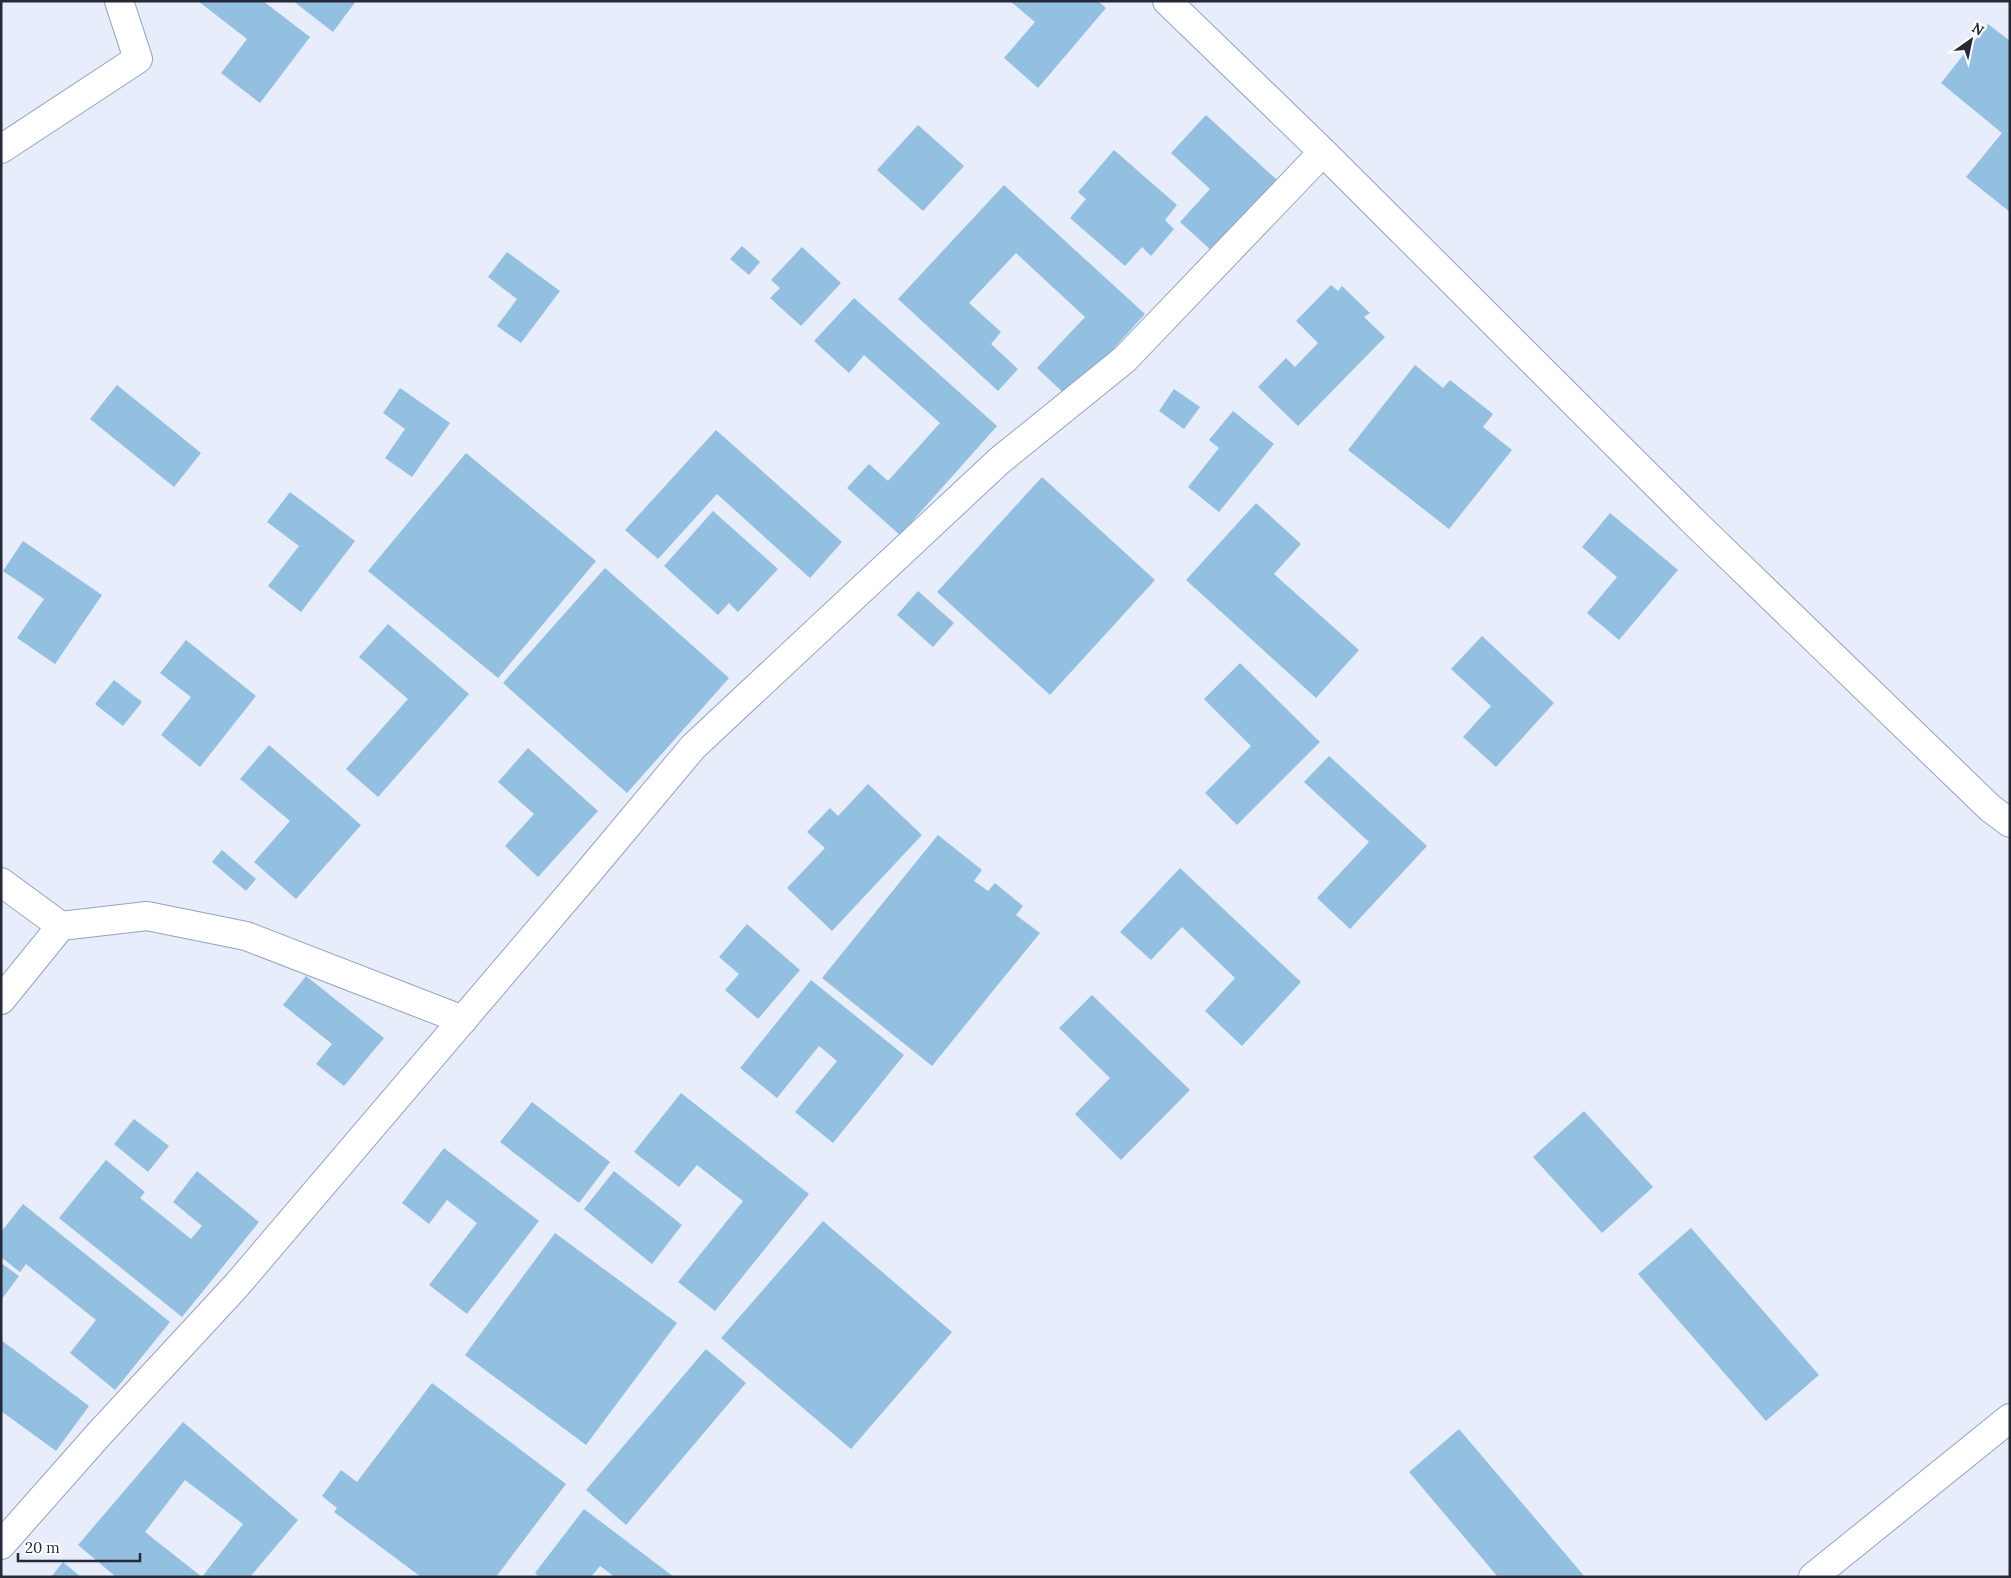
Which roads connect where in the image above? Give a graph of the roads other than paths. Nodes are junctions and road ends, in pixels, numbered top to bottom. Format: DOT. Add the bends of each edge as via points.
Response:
graph roads {
  1 [pos="119,1"];
  2 [pos="1167,1"];
  3 [pos="1,149"];
  4 [pos="1323,152"];
  5 [pos="2010,823"];
  6 [pos="1,882"];
  7 [pos="61,926"];
  8 [pos="1,1000"];
  9 [pos="463,1020"];
  10 [pos="2010,1418"];
  11 [pos="1,1545"];
  12 [pos="1813,1577"];
  1 -- 3 [label="street" via="138,59"];
  2 -- 4 [label="street"];
  4 -- 5 [label="street" via="1696,524 1990,808"];
  4 -- 9 [label="street" via="1125,359 999,461 693,747"];
  6 -- 7 [label="street"];
  7 -- 8 [label="street"];
  7 -- 9 [label="street" via="147,916 246,936"];
  9 -- 11 [label="street" via="236,1286"];
  10 -- 12 [label="street"];
}
